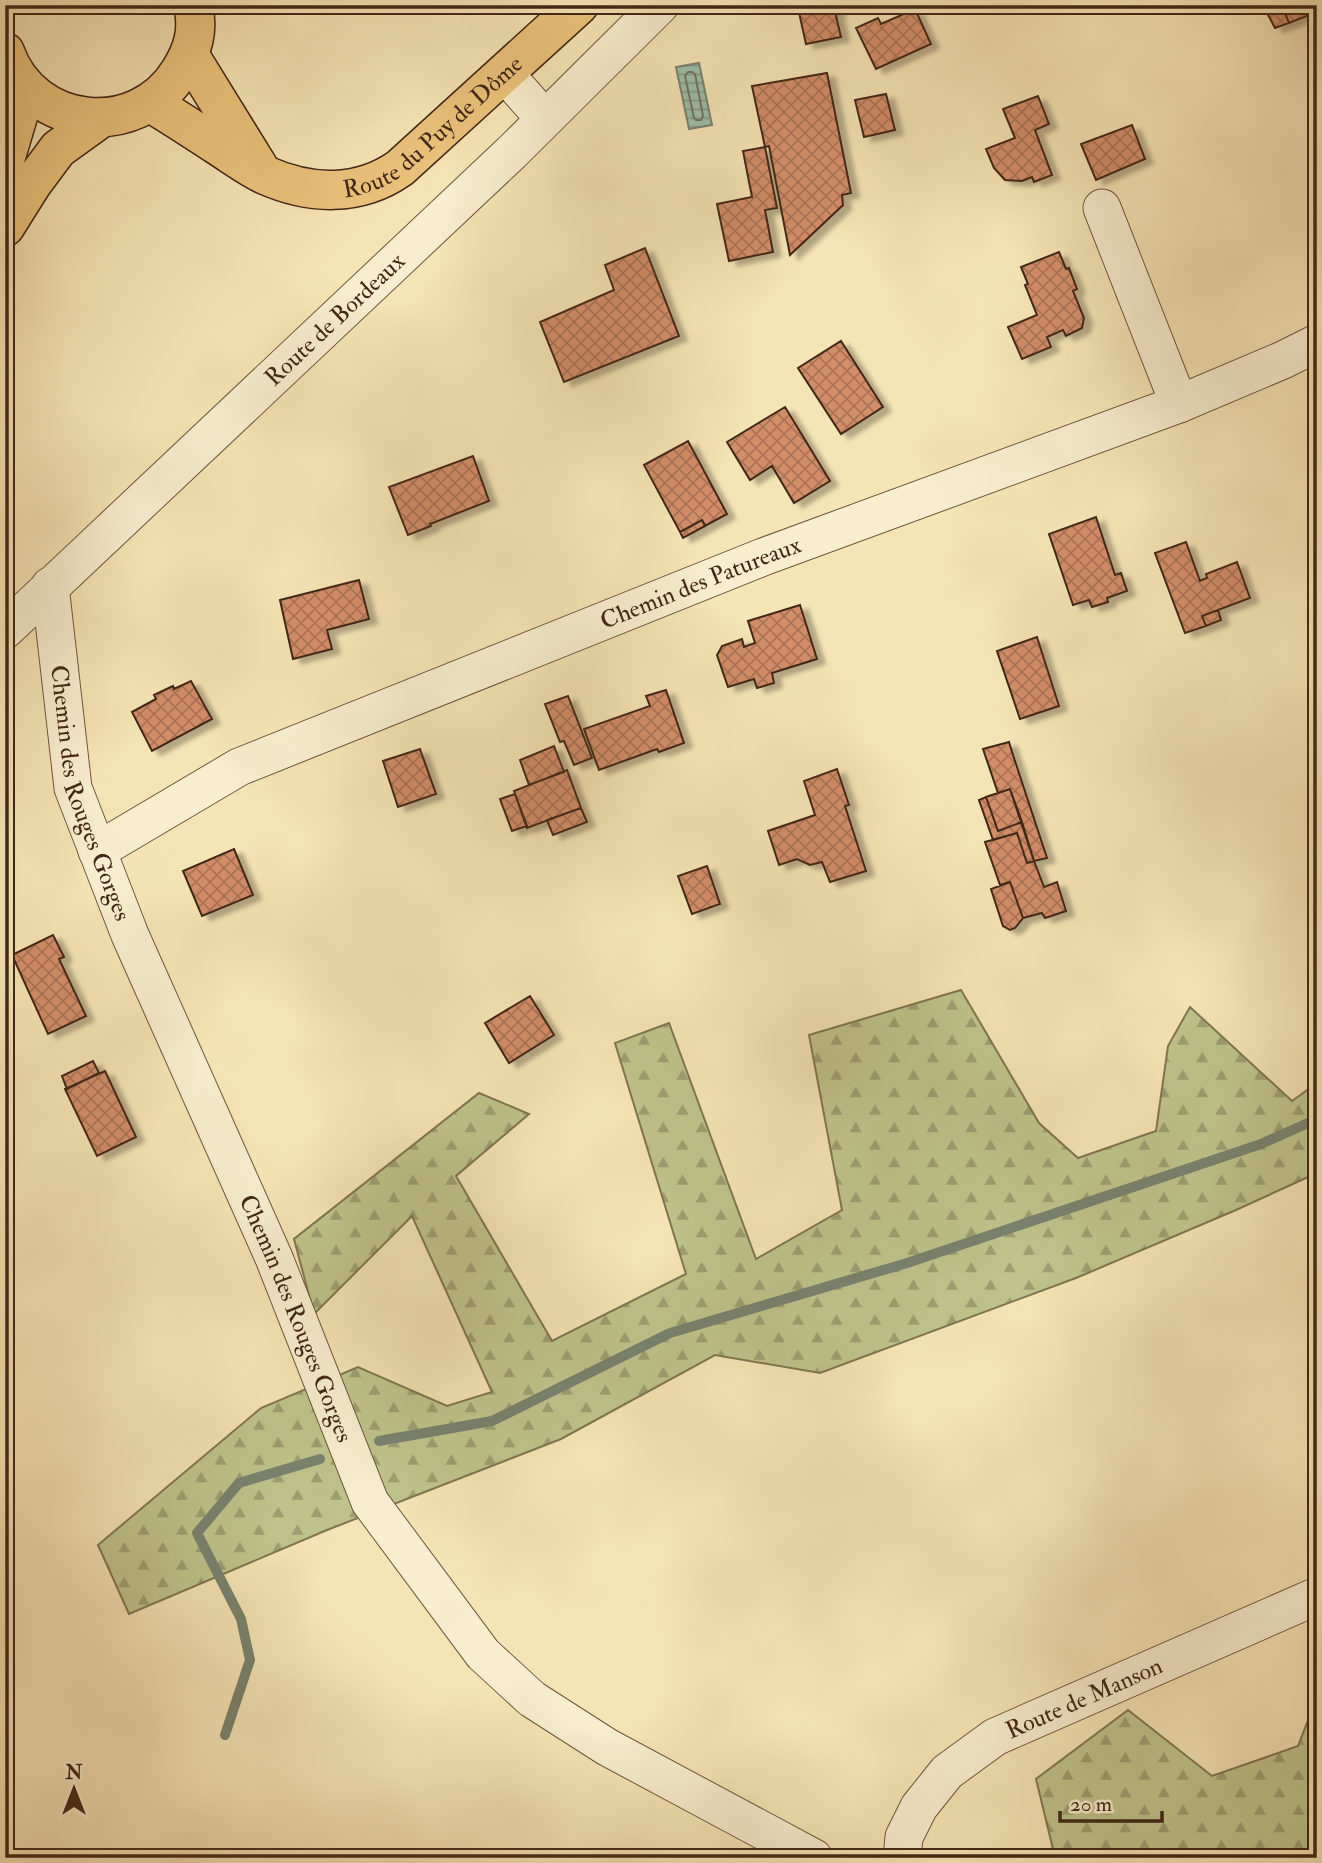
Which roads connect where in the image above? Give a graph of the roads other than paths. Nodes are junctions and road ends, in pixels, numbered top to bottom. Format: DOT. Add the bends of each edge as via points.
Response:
graph roads {
  1 [pos="579,5"];
  2 [pos="660,5"];
  3 [pos="198,10"];
  4 [pos="190,56"];
  5 [pos="8,60"];
  6 [pos="505,74"];
  7 [pos="151,103"];
  8 [pos="101,118"];
  9 [pos="544,118"];
  10 [pos="5,160"];
  11 [pos="263,174"];
  12 [pos="1102,208"];
  13 [pos="5,227"];
  14 [pos="1317,343"];
  15 [pos="1179,404"];
  16 [pos="50,586"];
  17 [pos="5,630"];
  18 [pos="97,851"];
  19 [pos="1317,1596"];
  20 [pos="814,1858"];
  21 [pos="902,1858"];
  1 -- 6 [label="main road, Route du Puy de Dôme"];
  2 -- 9 [label="street, Route de Bordeaux"];
  3 -- 4 [label="main road"];
  4 -- 7 [label="main road" via="171,86"];
  4 -- 11 [label="main road"];
  5 -- 8 [label="main road" via="35,97 66,113"];
  5 -- 10 [label="main road" via="19,113"];
  6 -- 9 [label="street"];
  6 -- 11 [label="main road, Route du Puy de Dôme" via="383,180 348,189 309,189"];
  7 -- 8 [label="main road" via="127,114"];
  7 -- 11 [label="main road, Route du Puy de Dôme"];
  8 -- 13 [label="main road" via="58,149"];
  9 -- 16 [label="street, Route de Bordeaux"];
  12 -- 15 [label="street"];
  14 -- 15 [label="street, Chemin des Patureaux"];
  15 -- 18 [label="street, Chemin des Patureaux" via="763,557 239,767"];
  16 -- 17 [label="street, Route de Bordeaux"];
  16 -- 18 [label="street, Chemin des Rouges Gorges" via="73,788"];
  18 -- 20 [label="street, Chemin des Rouges Gorges" via="274,1258 370,1502 482,1654 532,1699 607,1747"];
  19 -- 21 [label="street, Route de Manson" via="995,1737 947,1772 919,1807 904,1837"];
}
